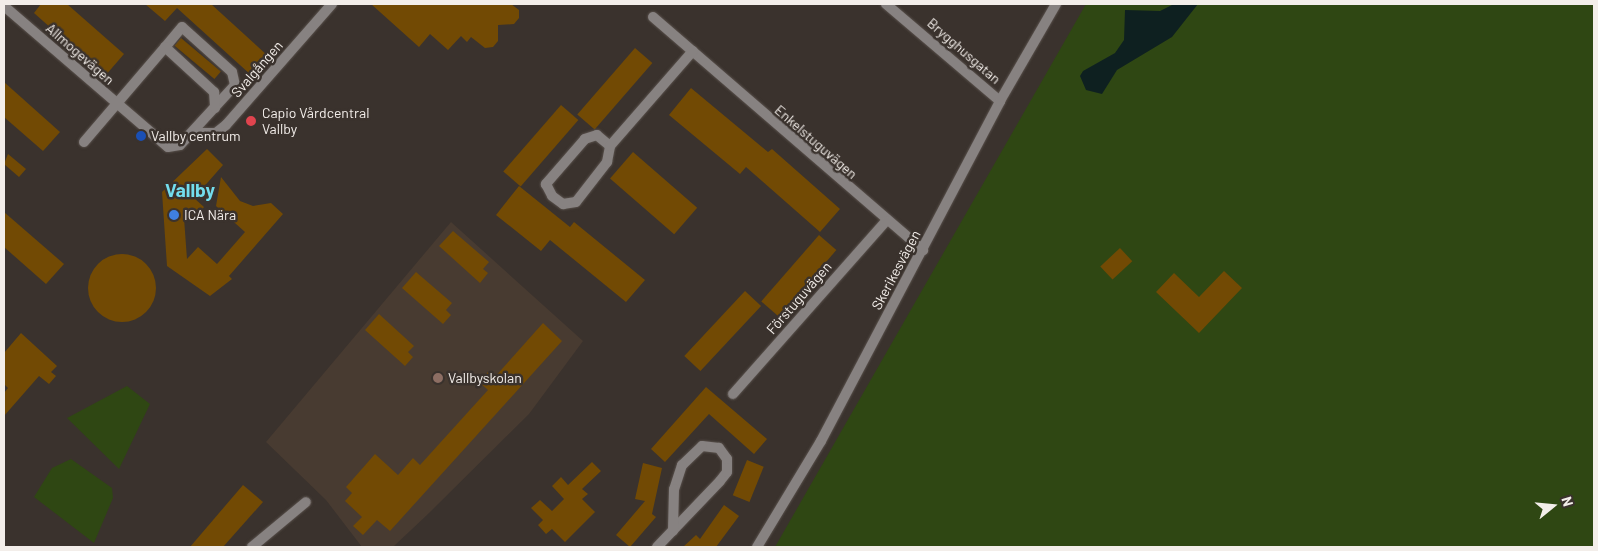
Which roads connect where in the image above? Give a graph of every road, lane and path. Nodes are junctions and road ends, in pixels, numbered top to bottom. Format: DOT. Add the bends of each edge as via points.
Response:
graph roads {
  1 [pos="332,4"];
  2 [pos="886,4"];
  3 [pos="1056,4"];
  4 [pos="4,6"];
  5 [pos="653,17"];
  6 [pos="165,47"];
  7 [pos="693,51"];
  8 [pos="1000,101"];
  9 [pos="116,103"];
  10 [pos="215,108"];
  11 [pos="192,133"];
  12 [pos="84,142"];
  13 [pos="610,146"];
  14 [pos="886,221"];
  15 [pos="923,250"];
  16 [pos="733,394"];
  17 [pos="306,502"];
  18 [pos="673,531"];
  19 [pos="252,547"];
  20 [pos="657,547"];
  21 [pos="757,547"];
  1 -- 11 [label="street, Svalgången" via="226,125 216,133"];
  2 -- 8 [label="street, Brygghusgatan"];
  3 -- 8 [label="street, Skerikesvägen"];
  4 -- 9 [label="street, Allmogevägen"];
  5 -- 7 [label="street, Enkelstuguvägen"];
  6 -- 9 [label="street"];
  6 -- 10 [label="street" via="214,92"];
  6 -- 10 [label="street, Allmogevägen" via="182,27 232,72 235,85"];
  7 -- 13 [label="street"];
  7 -- 14 [label="street, Enkelstuguvägen"];
  8 -- 15 [label="street, Skerikesvägen"];
  9 -- 11 [label="street, Allmogevägen" via="168,147 180,146"];
  9 -- 12 [label="street"];
  10 -- 11 [label="street, Allmogevägen"];
  13 -- 13 [label="street" via="607,162 576,202 563,204 552,196 546,184 585,139 597,135"];
  14 -- 15 [label="street, Enkelstuguvägen"];
  14 -- 16 [label="street, Förstuguvägen"];
  15 -- 21 [label="street, Skerikesvägen" via="821,441"];
  17 -- 19 [label="street"];
  18 -- 18 [label="street" via="727,472 727,459 719,448 702,446 682,465 674,488"];
  18 -- 20 [label="street"];
}
